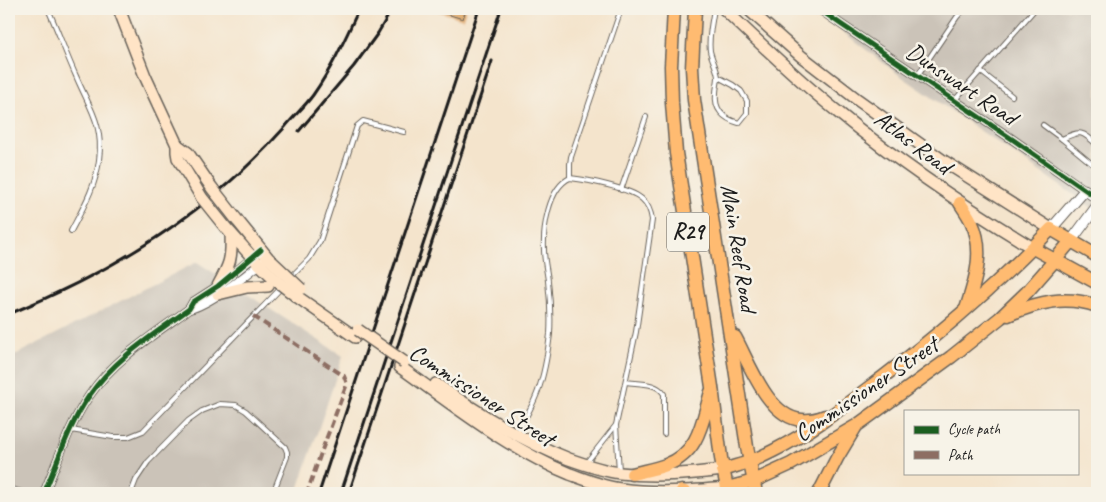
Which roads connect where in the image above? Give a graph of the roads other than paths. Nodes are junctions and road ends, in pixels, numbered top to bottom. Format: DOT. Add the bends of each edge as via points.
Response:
graph roads {
  1 [pos="48,9"];
  2 [pos="119,9"];
  3 [pos="622,9"];
  4 [pos="674,9"];
  5 [pos="695,9"];
  6 [pos="714,9"];
  7 [pos="724,9"];
  8 [pos="748,9"];
  9 [pos="819,9"];
  10 [pos="964,9"];
  11 [pos="1035,9"];
  12 [pos="980,71"];
  13 [pos="917,76"];
  14 [pos="718,77"];
  15 [pos="1012,96"];
  16 [pos="954,101"];
  17 [pos="646,117"];
  18 [pos="1043,125"];
  19 [pos="404,132"];
  20 [pos="1062,139"];
  21 [pos="177,145"];
  22 [pos="1097,145"];
  23 [pos="1097,168"];
  24 [pos="570,178"];
  25 [pos="621,190"];
  26 [pos="1085,190"];
  27 [pos="1097,198"];
  28 [pos="960,203"];
  29 [pos="1097,206"];
  30 [pos="1051,229"];
  31 [pos="71,231"];
  32 [pos="228,231"];
  33 [pos="1071,241"];
  34 [pos="1033,248"];
  35 [pos="1097,256"];
  36 [pos="260,258"];
  37 [pos="1056,260"];
  38 [pos="1097,283"];
  39 [pos="286,286"];
  40 [pos="218,290"];
  41 [pos="1097,306"];
  42 [pos="966,309"];
  43 [pos="1000,318"];
  44 [pos="730,328"];
  45 [pos="626,382"];
  46 [pos="712,387"];
  47 [pos="837,412"];
  48 [pos="616,425"];
  49 [pos="856,426"];
  50 [pos="71,430"];
  51 [pos="664,434"];
  52 [pos="514,440"];
  53 [pos="750,462"];
  54 [pos="584,464"];
  55 [pos="723,470"];
  56 [pos="625,473"];
  57 [pos="755,487"];
  58 [pos="9,488"];
  59 [pos="728,491"];
  60 [pos="685,492"];
  61 [pos="25,493"];
  62 [pos="44,493"];
  63 [pos="131,493"];
  64 [pos="272,493"];
  65 [pos="819,493"];
  1 -- 31 [label="lane" via="100,132 99,160 93,187"];
  2 -- 21 [label="main road, Commissioner Street"];
  3 -- 24 [label="lane" via="571,157"];
  4 -- 46 [label="main road, Main Reef Road / R29" via="671,66 676,153"];
  5 -- 44 [label="main road, Main Reef Road / R29" via="694,100"];
  6 -- 14 [label="lane" via="710,50"];
  7 -- 28 [label="main road, Atlas Road" via="838,112"];
  8 -- 30 [label="main road, Atlas Road" via="801,56 888,122"];
  9 -- 13 [label="street, Dunswart Road"];
  10 -- 13 [label="lane"];
  11 -- 12 [label="lane"];
  12 -- 15 [label="lane"];
  12 -- 16 [label="lane"];
  13 -- 16 [label="street, Dunswart Road"];
  14 -- 14 [label="lane" via="741,91 747,100 747,113 739,123 721,114 716,106"];
  16 -- 26 [label="street, Dunswart Road"];
  17 -- 25 [label="lane"];
  18 -- 20 [label="lane"];
  19 -- 50 [label="lane" via="363,121 357,126 320,241 310,259 142,431 113,437"];
  20 -- 22 [label="lane" via="1081,133"];
  20 -- 23 [label="lane"];
  21 -- 32 [label="main road, Commissioner Street, bridge" via="178,158 202,198"];
  21 -- 36 [label="main road, Commissioner Street, bridge" via="188,154 237,220"];
  24 -- 25 [label="lane"];
  24 -- 52 [label="lane" via="556,189 545,225 550,312 548,349 539,390"];
  25 -- 45 [label="lane" via="636,194 646,202 652,220"];
  26 -- 27 [label="street"];
  26 -- 30 [label="street"];
  28 -- 34 [label="main road, Atlas Road"];
  28 -- 42 [label="main road" via="972,223 978,247 975,282"];
  29 -- 33 [label="street"];
  30 -- 33 [label="main road, Atlas Road"];
  30 -- 34 [label="main road, Commissioner Street"];
  32 -- 36 [label="main road, Commissioner Street"];
  32 -- 40 [label="main road" via="231,260"];
  33 -- 35 [label="main road, Atlas Road"];
  33 -- 37 [label="main road, Commissioner Street"];
  34 -- 37 [label="main road, Atlas Road"];
  34 -- 42 [label="main road, Commissioner Street"];
  36 -- 39 [label="main road, Commissioner Street"];
  36 -- 40 [label="street"];
  37 -- 38 [label="main road, Atlas Road"];
  37 -- 43 [label="main road, Commissioner Street"];
  39 -- 40 [label="main road"];
  39 -- 52 [label="main road, Commissioner Street"];
  40 -- 50 [label="street" via="113,367 88,397"];
  41 -- 43 [label="main road" via="1055,300"];
  42 -- 47 [label="main road, Commissioner Street"];
  43 -- 49 [label="main road, Commissioner Street"];
  44 -- 47 [label="main road" via="762,388 781,411 800,420 812,420"];
  44 -- 53 [label="main road, Main Reef Road / R29"];
  45 -- 48 [label="lane"];
  45 -- 51 [label="lane" via="653,385 662,391"];
  46 -- 55 [label="main road, Main Reef Road / R29"];
  46 -- 56 [label="main road" via="698,436 682,456 666,465"];
  47 -- 53 [label="main road, Commissioner Street"];
  48 -- 54 [label="lane"];
  48 -- 56 [label="lane"];
  49 -- 57 [label="main road, Commissioner Street"];
  49 -- 65 [label="main road"];
  50 -- 62 [label="street"];
  52 -- 54 [label="main road, Commissioner Street"];
  52 -- 60 [label="main road, Commissioner Street" via="553,467 591,482 620,489"];
  53 -- 55 [label="main road, Commissioner Street"];
  53 -- 57 [label="main road, Main Reef Road / R29"];
  54 -- 56 [label="main road, Commissioner Street"];
  55 -- 56 [label="main road, Commissioner Street" via="663,475"];
  55 -- 59 [label="main road, Main Reef Road / R29"];
  57 -- 59 [label="main road, Commissioner Street"];
  58 -- 61 [label="lane"];
  59 -- 60 [label="main road, Commissioner Street"];
  63 -- 64 [label="lane" via="148,462 188,421 220,404 236,405 246,411 288,452"];
}
